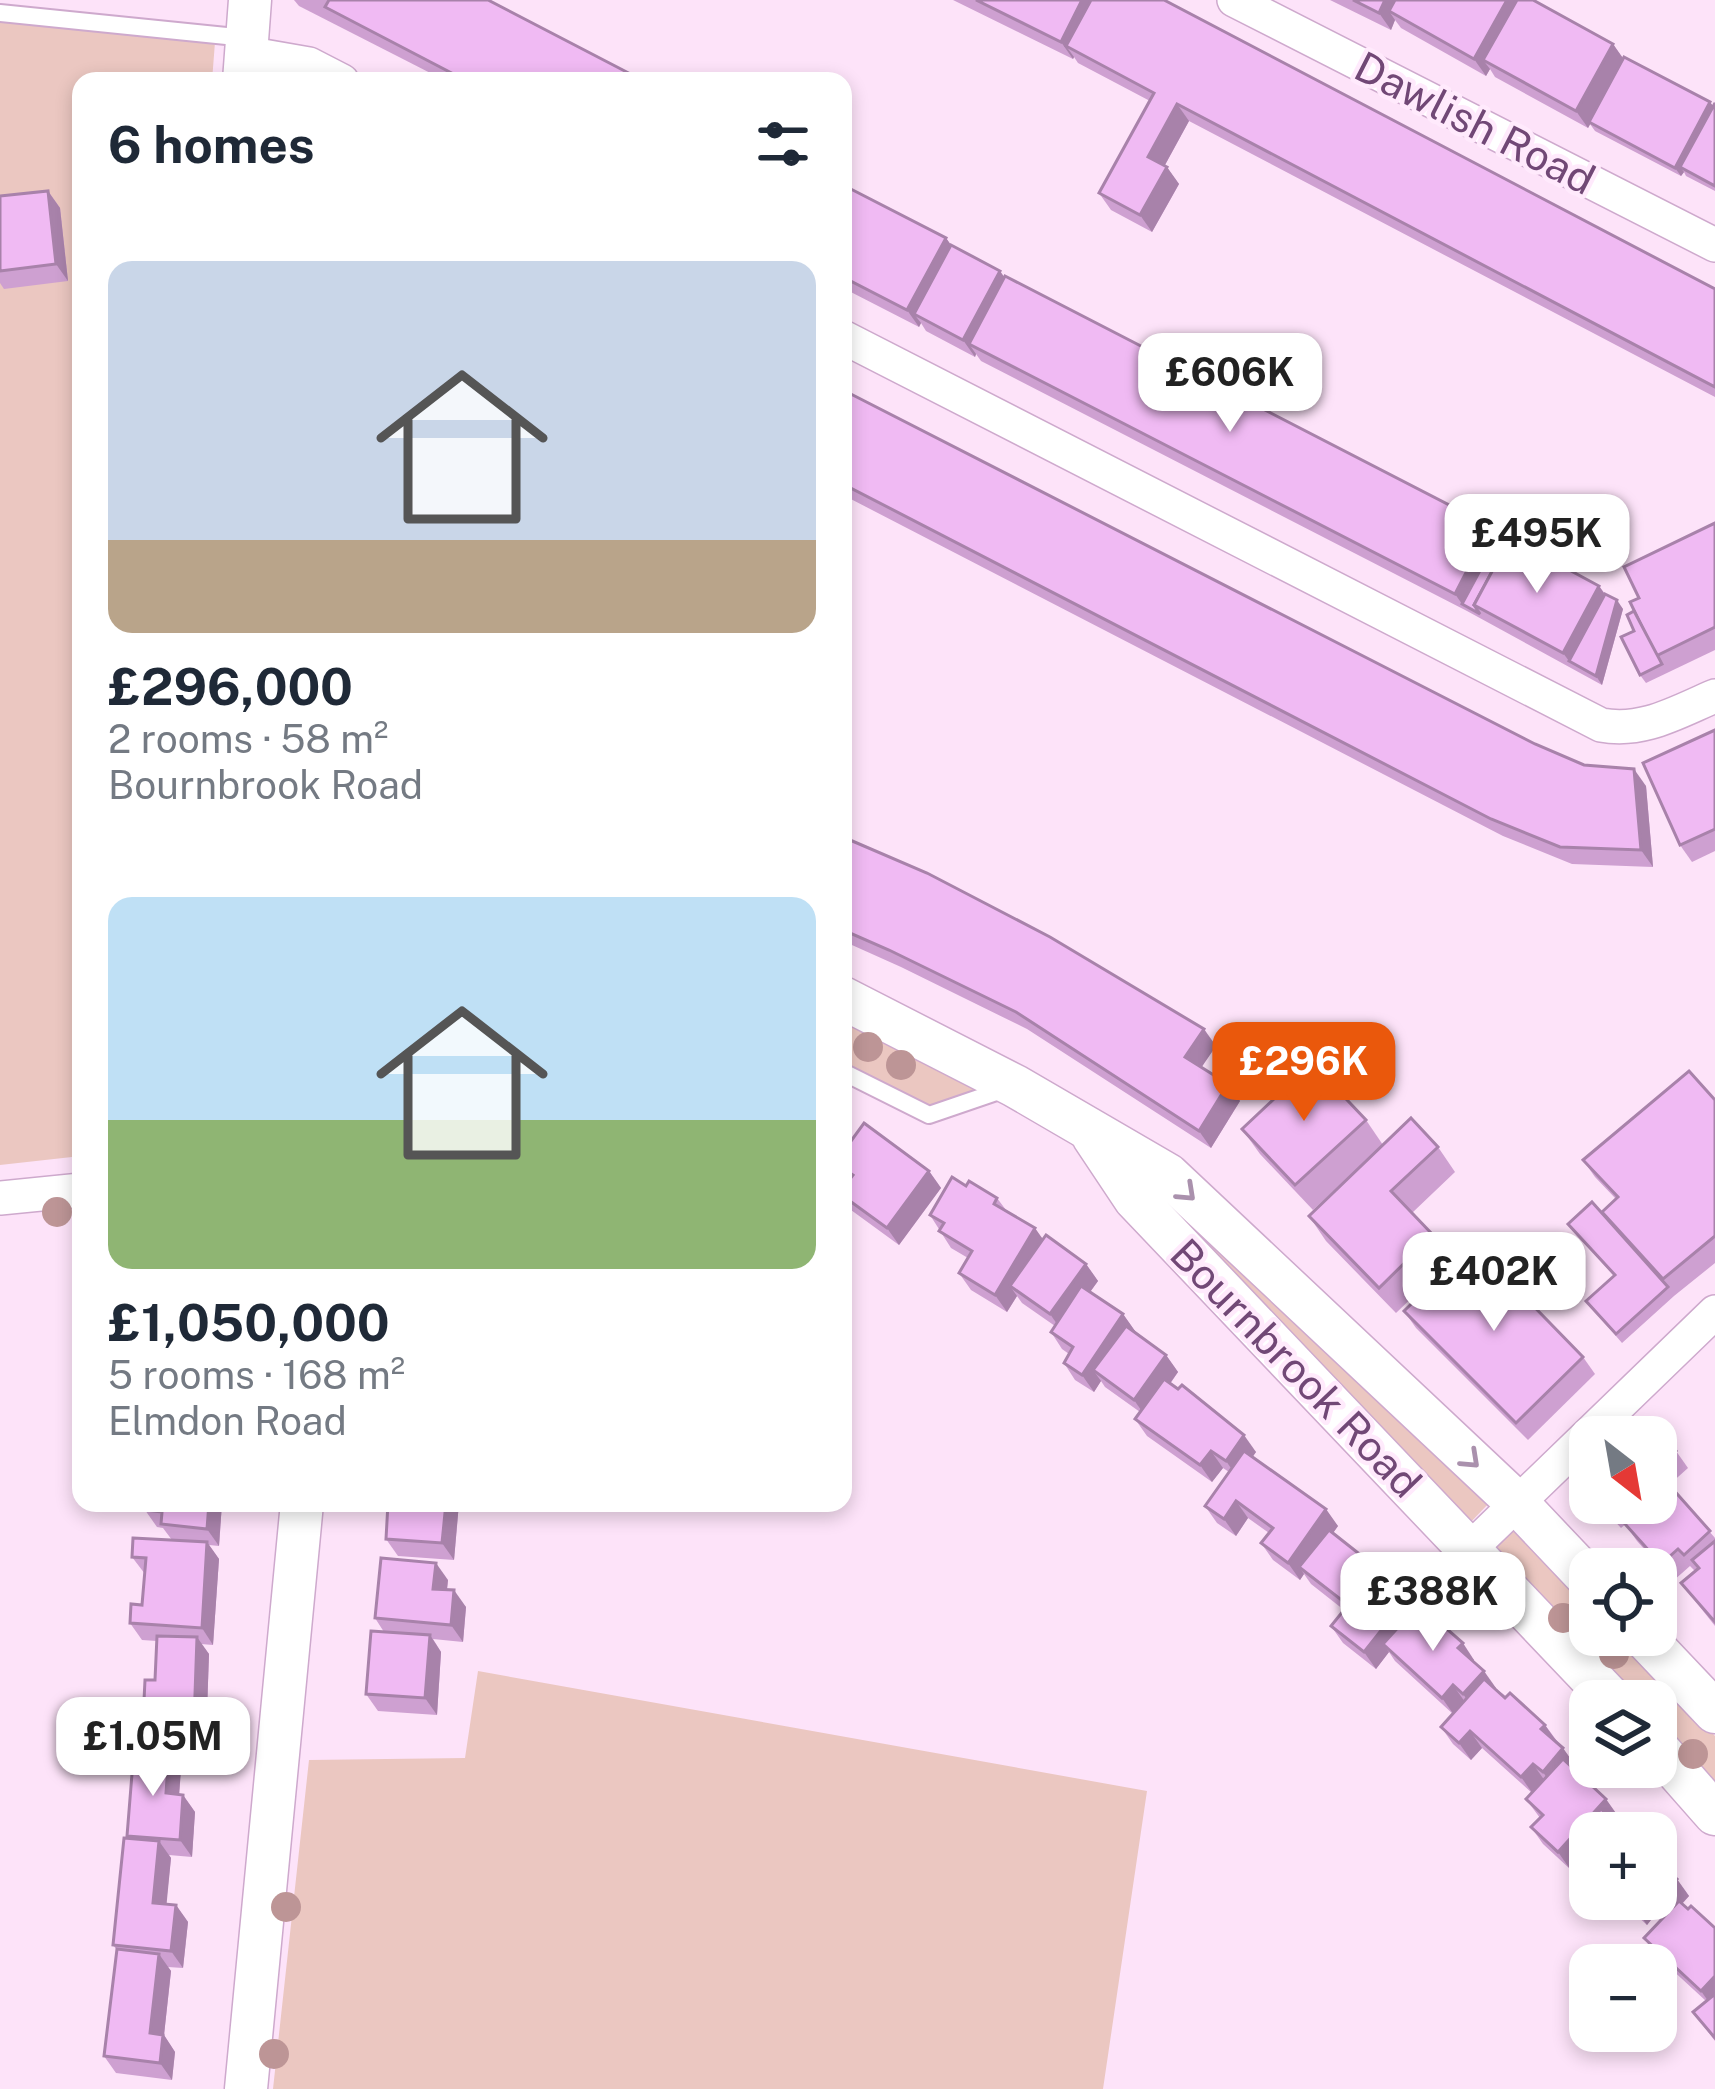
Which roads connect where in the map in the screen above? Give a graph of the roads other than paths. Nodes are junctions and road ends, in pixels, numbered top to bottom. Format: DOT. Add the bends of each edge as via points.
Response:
graph roads {
  1 [pos="1234,0"];
  2 [pos="0,13"];
  3 [pos="247,43"];
  4 [pos="325,72"];
  5 [pos="1715,245"];
  6 [pos="852,342"];
  7 [pos="1715,696"];
  8 [pos="852,1003"];
  9 [pos="852,1076"];
  10 [pos="1015,1085"];
  11 [pos="1089,1130"];
  12 [pos="72,1191"];
  13 [pos="0,1198"];
  14 [pos="1715,1312"];
  15 [pos="1517,1503"];
  16 [pos="301,1512"];
  17 [pos="1470,1549"];
  18 [pos="1569,1558"];
  19 [pos="1662,1656"];
  20 [pos="1593,1680"];
  21 [pos="1715,1712"];
  22 [pos="1677,1771"];
  23 [pos="1715,1814"];
  24 [pos="246,2089"];
  1 -- 5 [label="street, Dawlish Road"];
  2 -- 3 [label="lane"];
  3 -- 4 [label="street"];
  6 -- 7 [label="street" via="1601,724 1647,725"];
  8 -- 10 [label="street, Bournbrook Road"];
  9 -- 10 [label="lane" via="929,1115"];
  10 -- 11 [label="street, Bournbrook Road"];
  11 -- 15 [label="street, Bournbrook Road, one-way" via="1168,1174"];
  11 -- 17 [label="street, Bournbrook Road" via="1135,1199"];
  12 -- 13 [label="street"];
  14 -- 15 [label="street"];
  15 -- 17 [label="street"];
  15 -- 18 [label="street, Bournbrook Road"];
  16 -- 24 [label="street"];
  17 -- 20 [label="street, Bournbrook Road"];
  19 -- 21 [label="street"];
  22 -- 23 [label="street"];
}
